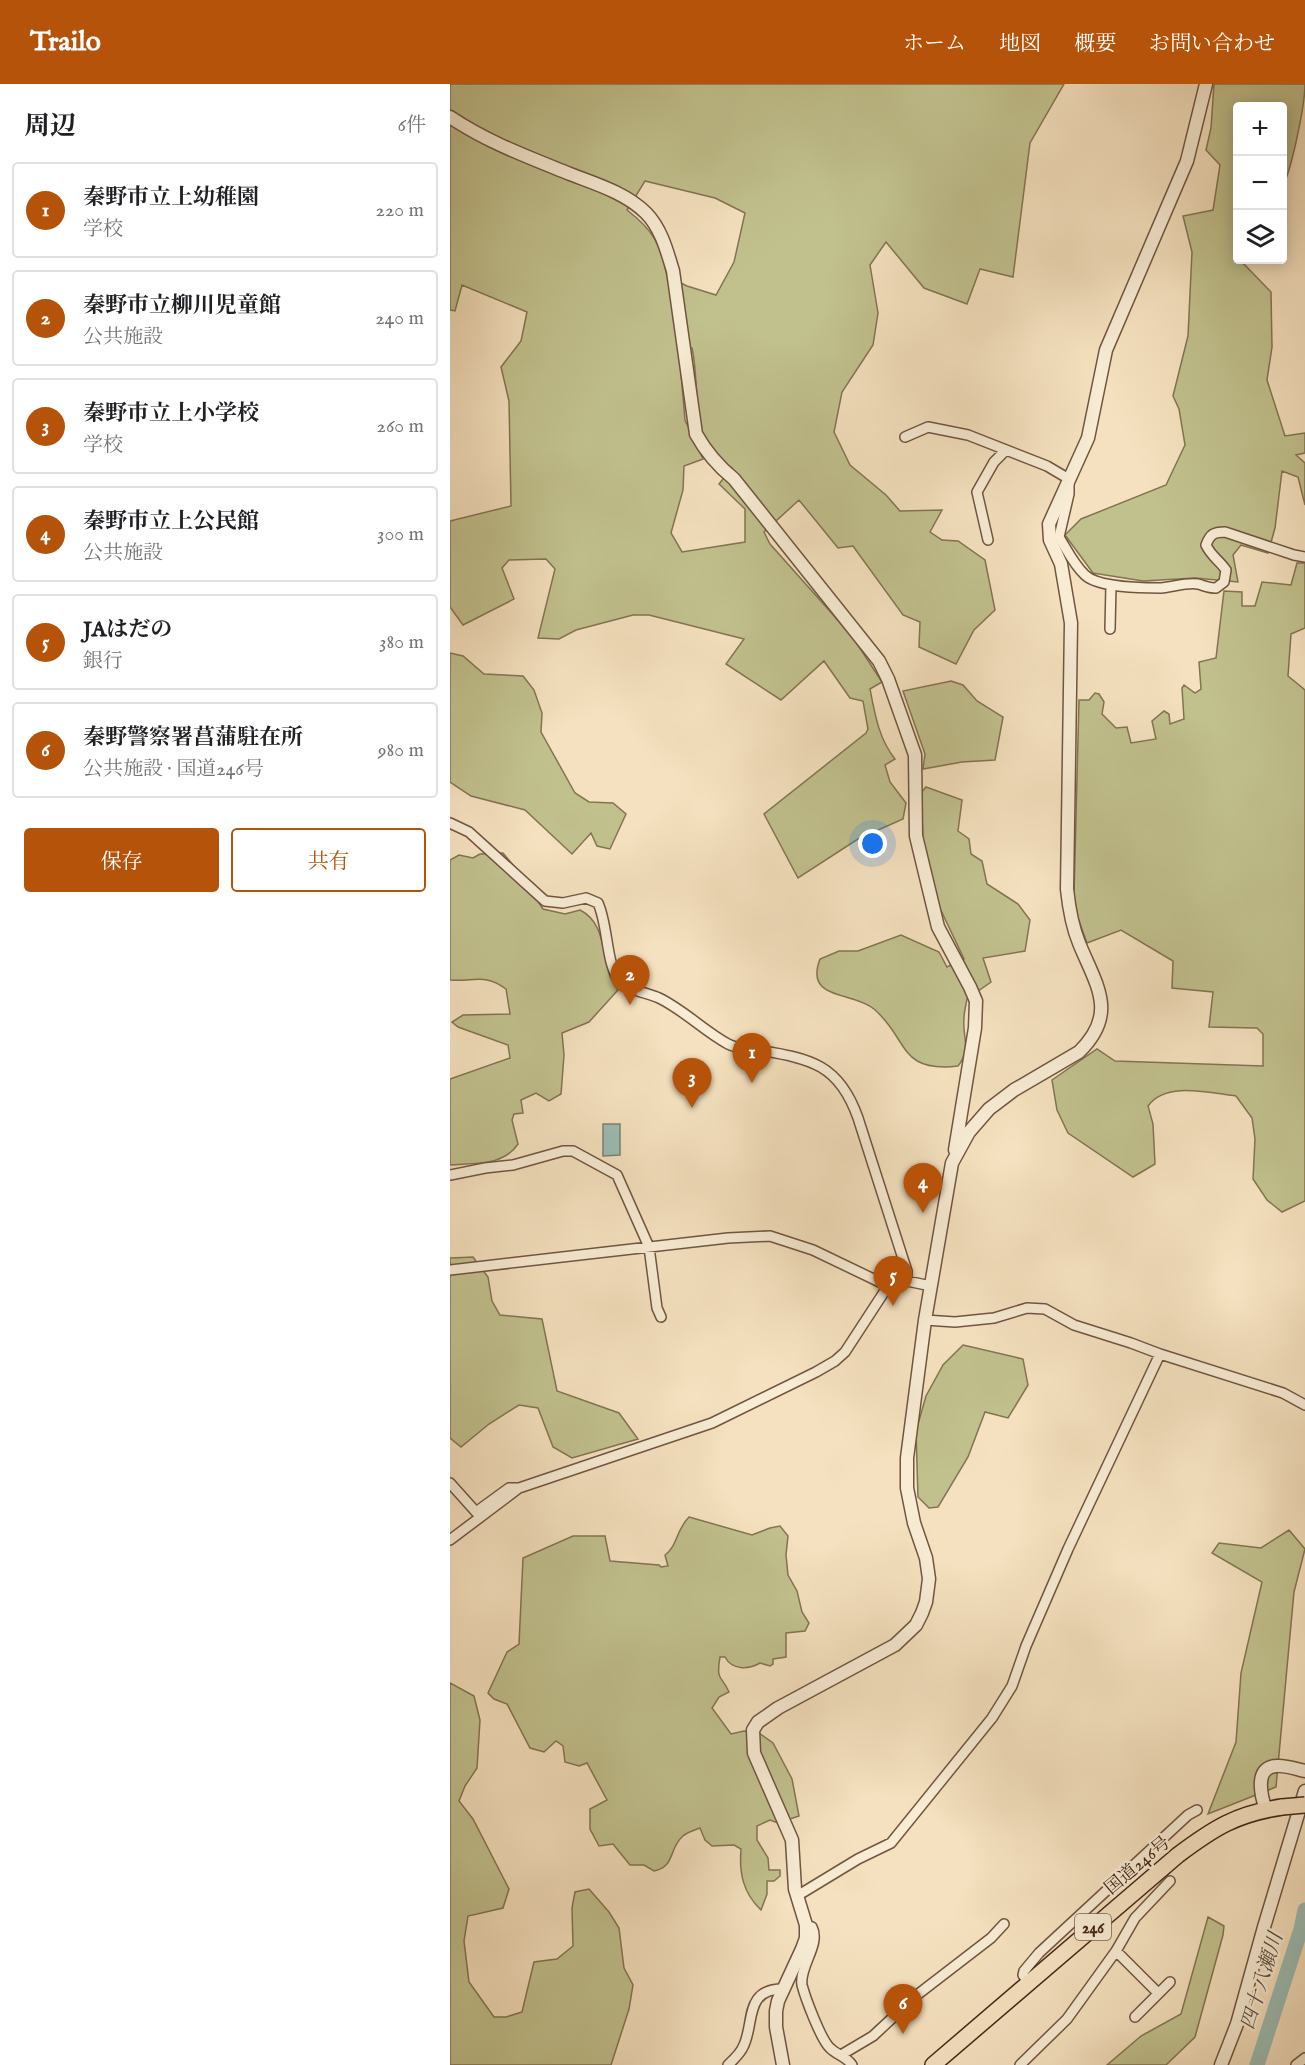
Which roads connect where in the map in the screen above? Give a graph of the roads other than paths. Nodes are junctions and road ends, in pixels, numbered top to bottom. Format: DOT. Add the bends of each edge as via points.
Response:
graph roads {
  1 [pos="1206,84"];
  2 [pos="450,117"];
  3 [pos="905,437"];
  4 [pos="1006,450"];
  5 [pos="1069,479"];
  6 [pos="988,540"];
  7 [pos="1305,557"];
  8 [pos="1111,585"];
  9 [pos="1107,623"];
  10 [pos="450,823"];
  11 [pos="952,1163"];
  12 [pos="450,1175"];
  13 [pos="649,1247"];
  14 [pos="450,1270"];
  15 [pos="907,1281"];
  16 [pos="888,1286"];
  17 [pos="931,1286"];
  18 [pos="661,1317"];
  19 [pos="926,1320"];
  20 [pos="1160,1354"];
  21 [pos="1305,1405"];
  22 [pos="450,1483"];
  23 [pos="519,1488"];
  24 [pos="450,1540"];
  25 [pos="1305,1771"];
  26 [pos="1305,1791"];
  27 [pos="1305,1805"];
  28 [pos="1197,1810"];
  29 [pos="1266,1810"];
  30 [pos="1170,1881"];
  31 [pos="797,1896"];
  32 [pos="1004,1923"];
  33 [pos="806,1925"];
  34 [pos="1116,1951"];
  35 [pos="1170,1982"];
  36 [pos="1029,1983"];
  37 [pos="784,1989"];
  38 [pos="1158,1993"];
  39 [pos="1135,2017"];
  40 [pos="841,2055"];
  41 [pos="1305,2058"];
  42 [pos="783,2064"];
  43 [pos="728,2065"];
  44 [pos="852,2065"];
  45 [pos="933,2065"];
  46 [pos="1020,2065"];
  47 [pos="1221,2065"];
  48 [pos="1296,2065"];
  1 -- 5 [label="street" via="1187,161 1106,350 1088,438"];
  2 -- 11 [label="street" via="495,144 618,193 648,215 673,271 696,434 704,449 734,479 879,661 888,679 915,755 916,836 938,927 976,1001"];
  3 -- 4 [label="street" via="928,427 968,435"];
  4 -- 5 [label="street"];
  4 -- 6 [label="street" via="994,462 977,492"];
  5 -- 8 [label="street" via="1059,537 1085,575"];
  5 -- 11 [label="street" via="1048,531 1060,564 1071,623 1067,889 1076,933 1100,988 1101,1011 1096,1031 1084,1048 989,1109 969,1132"];
  7 -- 8 [label="street" via="1216,532 1209,536 1206,545 1226,570 1224,582 1216,588 1197,584 1161,588"];
  8 -- 9 [label="street"];
  10 -- 15 [label="street" via="470,832 545,901 563,903 586,898 598,903 618,978 627,986 660,998 730,1046 812,1061 839,1082 853,1103"];
  11 -- 17 [label="street"];
  12 -- 13 [label="street" via="573,1151 617,1175"];
  13 -- 14 [label="street"];
  13 -- 16 [label="street" via="770,1236 813,1250"];
  13 -- 18 [label="street"];
  15 -- 16 [label="street"];
  15 -- 17 [label="street"];
  16 -- 23 [label="street" via="844,1352 816,1372 712,1423"];
  17 -- 19 [label="street"];
  19 -- 20 [label="street" via="955,1322 994,1318 1027,1308 1045,1309 1074,1325"];
  19 -- 31 [label="street" via="907,1458 907,1488 929,1579 922,1613 916,1625 895,1645 778,1708 753,1730 754,1753 792,1840"];
  20 -- 21 [label="street" via="1283,1393"];
  20 -- 31 [label="street" via="1068,1549 1007,1696 891,1843"];
  22 -- 23 [label="street" via="476,1512 509,1488"];
  23 -- 24 [label="street"];
  25 -- 29 [label="street" via="1275,1765 1265,1770 1261,1785"];
  26 -- 47 [label="street" via="1237,2024"];
  27 -- 29 [label="highway, 国道246号 / 246, bridge"];
  28 -- 36 [label="street" via="1039,1953 1024,1971"];
  29 -- 36 [label="highway, 国道246号 / 246" via="1211,1829"];
  30 -- 34 [label="street" via="1135,1918"];
  31 -- 33 [label="street"];
  32 -- 40 [label="street" via="873,2036"];
  33 -- 37 [label="street" via="806,1938"];
  33 -- 40 [label="street" via="814,1932 802,1986 829,2048"];
  34 -- 38 [label="street"];
  34 -- 46 [label="street" via="1067,2019"];
  35 -- 38 [label="street"];
  36 -- 45 [label="highway, 国道246号 / 246"];
  37 -- 42 [label="street" via="776,2011"];
  37 -- 43 [label="street" via="772,1989 760,1996 752,2008 743,2048"];
  38 -- 39 [label="street"];
  40 -- 44 [label="street"];
  41 -- 48 [label="street"];
}
